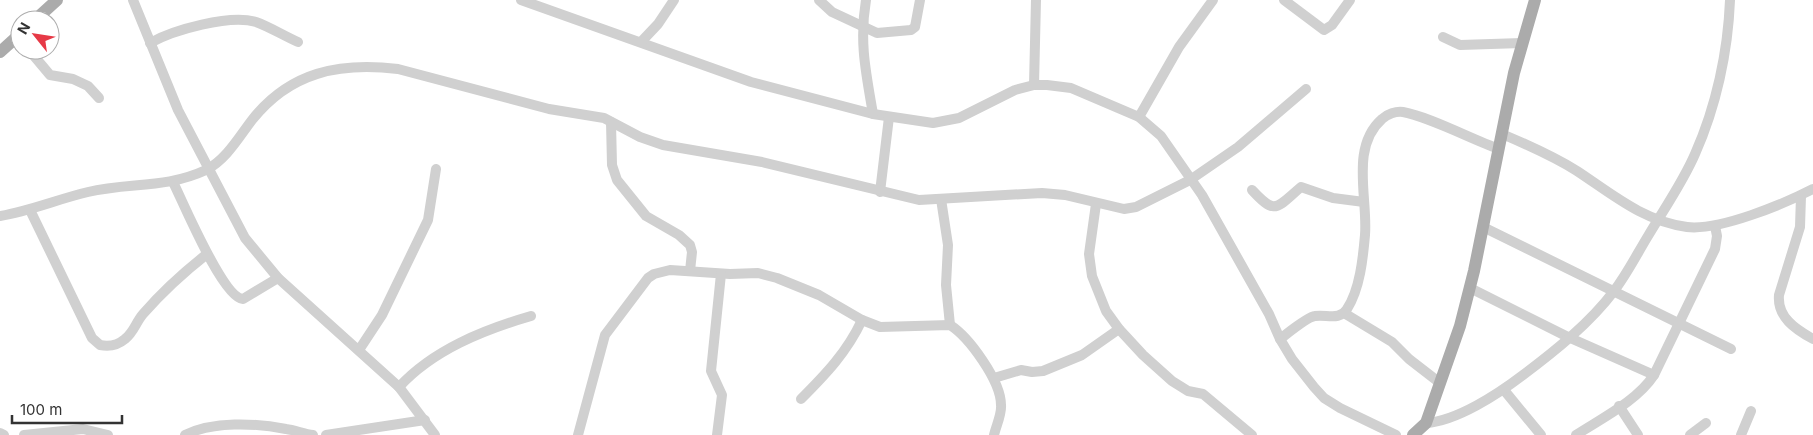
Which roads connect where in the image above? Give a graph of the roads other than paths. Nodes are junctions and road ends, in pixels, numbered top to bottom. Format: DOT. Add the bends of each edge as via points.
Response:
graph roads {
  1 [pos="56,0"];
  2 [pos="133,0"];
  3 [pos="521,0"];
  4 [pos="674,0"];
  5 [pos="819,0"];
  6 [pos="866,0"];
  7 [pos="920,0"];
  8 [pos="1036,0"];
  9 [pos="1213,0"];
  10 [pos="1284,0"];
  11 [pos="1350,0"];
  12 [pos="1535,0"];
  13 [pos="1730,0"];
  14 [pos="46,10"];
  15 [pos="862,27"];
  16 [pos="1443,37"];
  17 [pos="298,42"];
  18 [pos="641,42"];
  19 [pos="150,43"];
  20 [pos="1522,43"];
  21 [pos="10,44"];
  22 [pos="0,52"];
  23 [pos="38,60"];
  24 [pos="1034,85"];
  25 [pos="1306,89"];
  26 [pos="99,98"];
  27 [pos="873,114"];
  28 [pos="889,117"];
  29 [pos="1139,117"];
  30 [pos="610,122"];
  31 [pos="1502,134"];
  32 [pos="1499,149"];
  33 [pos="207,169"];
  34 [pos="436,170"];
  35 [pos="1190,180"];
  36 [pos="173,182"];
  37 [pos="1813,189"];
  38 [pos="1252,190"];
  39 [pos="880,192"];
  40 [pos="1801,196"];
  41 [pos="941,199"];
  42 [pos="1364,202"];
  43 [pos="1096,204"];
  44 [pos="30,210"];
  45 [pos="0,216"];
  46 [pos="1658,220"];
  47 [pos="1715,226"];
  48 [pos="1483,227"];
  49 [pos="207,254"];
  50 [pos="690,272"];
  51 [pos="721,274"];
  52 [pos="278,278"];
  53 [pos="1470,288"];
  54 [pos="1615,290"];
  55 [pos="1344,313"];
  56 [pos="531,316"];
  57 [pos="862,320"];
  58 [pos="1680,324"];
  59 [pos="950,325"];
  60 [pos="1119,329"];
  61 [pos="1568,337"];
  62 [pos="1280,339"];
  63 [pos="1813,339"];
  64 [pos="1731,349"];
  65 [pos="359,350"];
  66 [pos="1654,375"];
  67 [pos="994,378"];
  68 [pos="1440,383"];
  69 [pos="399,387"];
  70 [pos="1504,390"];
  71 [pos="802,399"];
  72 [pos="1619,406"];
  73 [pos="1751,411"];
  74 [pos="425,420"];
  75 [pos="1426,423"];
  76 [pos="1706,424"];
  77 [pos="0,433"];
  78 [pos="4,435"];
  79 [pos="24,435"];
  80 [pos="108,435"];
  81 [pos="185,435"];
  82 [pos="313,435"];
  83 [pos="326,435"];
  84 [pos="435,435"];
  85 [pos="578,435"];
  86 [pos="717,435"];
  87 [pos="994,435"];
  88 [pos="1252,435"];
  89 [pos="1396,435"];
  90 [pos="1413,435"];
  91 [pos="1541,435"];
  92 [pos="1576,435"];
  93 [pos="1638,435"];
  94 [pos="1690,435"];
  95 [pos="1741,435"];
  1 -- 14 [label="main road"];
  2 -- 19 [label="street"];
  3 -- 18 [label="street"];
  4 -- 18 [label="street"];
  5 -- 15 [label="street" via="832,12"];
  6 -- 15 [label="street"];
  7 -- 15 [label="street" via="917,21 911,30 877,33"];
  8 -- 24 [label="street"];
  9 -- 29 [label="street" via="1179,47"];
  10 -- 11 [label="street" via="1324,30 1332,25"];
  12 -- 20 [label="main road"];
  13 -- 46 [label="street" via="1718,86 1695,154"];
  15 -- 27 [label="street" via="862,49"];
  16 -- 20 [label="street" via="1460,45"];
  17 -- 19 [label="street" via="246,21 202,25 173,32"];
  18 -- 27 [label="street" via="751,82"];
  19 -- 33 [label="street"];
  20 -- 31 [label="main road"];
  21 -- 22 [label="main road"];
  23 -- 26 [label="street" via="50,75 74,79 88,86"];
  24 -- 28 [label="street" via="1015,90 958,118 933,123"];
  24 -- 29 [label="street" via="1072,88"];
  25 -- 35 [label="street" via="1238,147"];
  27 -- 28 [label="street"];
  28 -- 39 [label="street"];
  29 -- 35 [label="street" via="1161,136"];
  30 -- 33 [label="street" via="398,69 379,67 324,71 301,78 267,103 231,148"];
  30 -- 39 [label="street" via="663,145 762,162"];
  30 -- 50 [label="street" via="611,156 617,180 646,216 690,245"];
  31 -- 32 [label="main road"];
  31 -- 46 [label="street" via="1553,157 1617,200"];
  32 -- 42 [label="street" via="1401,112 1386,115 1369,133 1366,144"];
  32 -- 48 [label="main road"];
  33 -- 36 [label="street"];
  33 -- 52 [label="street" via="245,238"];
  34 -- 65 [label="street" via="428,220 382,315"];
  35 -- 43 [label="street" via="1136,207 1124,209"];
  35 -- 62 [label="street" via="1215,215"];
  36 -- 44 [label="street" via="89,192"];
  36 -- 49 [label="street"];
  37 -- 40 [label="street"];
  38 -- 42 [label="street" via="1272,208 1301,187 1333,198"];
  39 -- 41 [label="street" via="919,200"];
  40 -- 47 [label="street"];
  40 -- 63 [label="street" via="1800,227 1778,306 1787,320"];
  41 -- 43 [label="street" via="1042,193 1065,195"];
  41 -- 59 [label="street" via="948,245 946,285"];
  42 -- 55 [label="street" via="1365,234 1359,272"];
  43 -- 60 [label="street" via="1089,254 1092,276 1106,311"];
  44 -- 45 [label="street"];
  44 -- 49 [label="street" via="92,338 100,345 116,345 124,340 168,286"];
  46 -- 47 [label="street" via="1688,227"];
  46 -- 54 [label="street"];
  47 -- 58 [label="street" via="1715,249"];
  48 -- 53 [label="main road"];
  48 -- 54 [label="street"];
  49 -- 52 [label="street" via="239,299"];
  50 -- 51 [label="street"];
  50 -- 85 [label="street" via="670,270 654,274 611,324 598,352"];
  51 -- 57 [label="street" via="758,273 777,278 832,300"];
  51 -- 86 [label="street" via="711,371 722,395"];
  52 -- 65 [label="street"];
  53 -- 61 [label="street"];
  53 -- 68 [label="main road"];
  54 -- 58 [label="street"];
  54 -- 61 [label="street" via="1590,319"];
  55 -- 62 [label="street" via="1314,316"];
  55 -- 68 [label="street" via="1392,342"];
  56 -- 69 [label="street" via="496,325 424,363"];
  57 -- 59 [label="street" via="888,328"];
  57 -- 71 [label="street" via="852,342"];
  58 -- 64 [label="street"];
  58 -- 66 [label="street"];
  59 -- 67 [label="street"];
  60 -- 67 [label="street" via="1082,355 1043,371 1021,370"];
  60 -- 88 [label="street" via="1172,381 1188,391 1203,394"];
  61 -- 66 [label="street"];
  61 -- 70 [label="street"];
  62 -- 89 [label="street" via="1324,398"];
  65 -- 69 [label="street"];
  66 -- 72 [label="street" via="1647,385"];
  67 -- 87 [label="street" via="1002,406"];
  68 -- 75 [label="main road"];
  69 -- 74 [label="street"];
  70 -- 75 [label="street" via="1454,416"];
  70 -- 91 [label="street"];
  72 -- 92 [label="street"];
  72 -- 93 [label="street"];
  73 -- 95 [label="street"];
  74 -- 83 [label="street"];
  74 -- 84 [label="street"];
  75 -- 90 [label="main road"];
  76 -- 94 [label="street"];
  77 -- 78 [label="street"];
  79 -- 80 [label="street" via="83,429"];
  81 -- 82 [label="street" via="204,428 234,426 285,429"];
}
